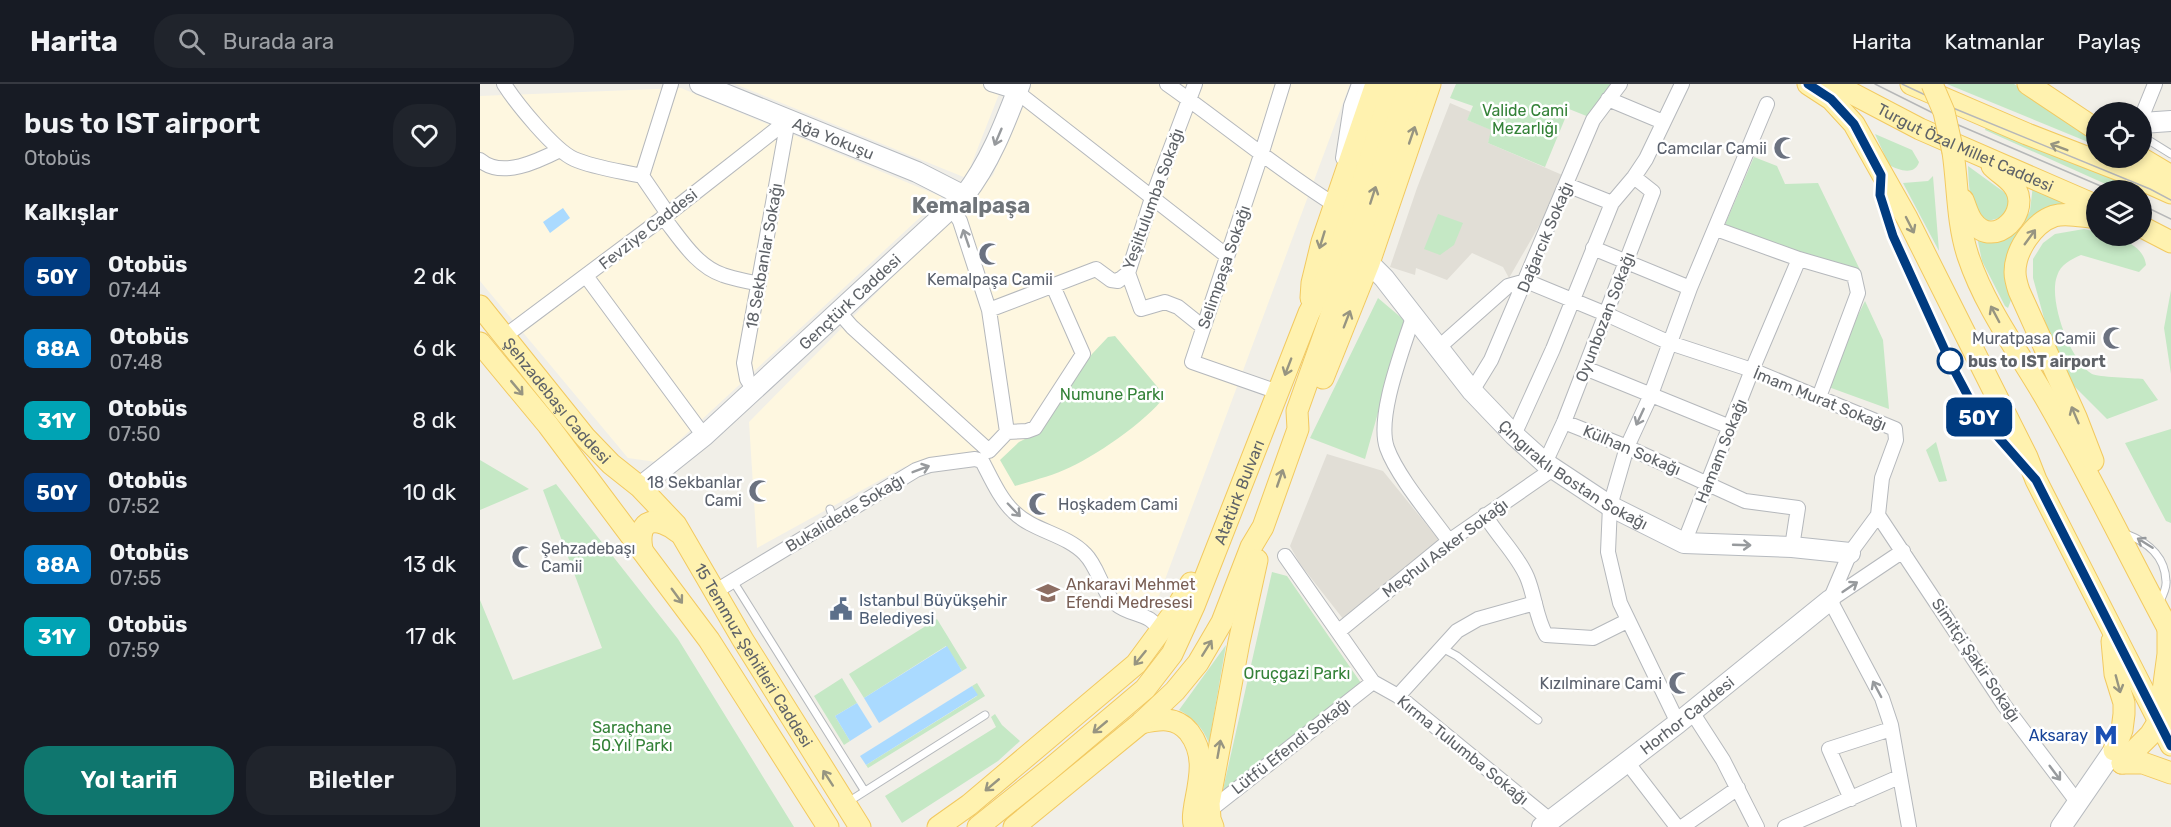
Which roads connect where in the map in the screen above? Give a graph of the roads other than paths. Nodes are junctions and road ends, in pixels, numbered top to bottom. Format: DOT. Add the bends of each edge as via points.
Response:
graph roads {
  1 [pos="504,84"];
  2 [pos="671,84"];
  3 [pos="700,84"];
  4 [pos="719,84"];
  5 [pos="991,84"];
  6 [pos="1167,84"];
  7 [pos="1195,84"];
  8 [pos="1283,84"];
  9 [pos="1359,84"];
  10 [pos="1376,84"];
  11 [pos="1394,84"];
  12 [pos="1409,84"];
  13 [pos="1430,84"];
  14 [pos="1620,84"];
  15 [pos="1682,84"];
  16 [pos="1808,84"];
  17 [pos="1834,84"];
  18 [pos="1911,84"];
  19 [pos="1932,84"];
  20 [pos="2028,84"];
  21 [pos="2155,84"];
  22 [pos="1019,88"];
  23 [pos="1608,99"];
  24 [pos="1190,100"];
  25 [pos="2148,102"];
  26 [pos="1767,104"];
  27 [pos="789,116"];
  28 [pos="2086,121"];
  29 [pos="2171,121"];
  30 [pos="1663,122"];
  31 [pos="2152,122"];
  32 [pos="2152,142"];
  33 [pos="560,150"];
  34 [pos="2171,154"];
  35 [pos="1261,155"];
  36 [pos="1981,156"];
  37 [pos="480,160"];
  38 [pos="2152,165"];
  39 [pos="642,176"];
  40 [pos="2171,176"];
  41 [pos="1634,177"];
  42 [pos="1956,183"];
  43 [pos="1567,185"];
  44 [pos="2171,193"];
  45 [pos="962,197"];
  46 [pos="1152,198"];
  47 [pos="2086,201"];
  48 [pos="1611,202"];
  49 [pos="1335,205"];
  50 [pos="665,216"];
  51 [pos="2086,217"];
  52 [pos="1716,229"];
  53 [pos="2152,235"];
  54 [pos="2168,245"];
  55 [pos="1593,248"];
  56 [pos="1227,256"];
  57 [pos="1799,259"];
  58 [pos="1626,261"];
  59 [pos="1369,263"];
  60 [pos="1128,273"];
  61 [pos="586,276"];
  62 [pos="1526,281"];
  63 [pos="759,284"];
  64 [pos="1053,286"];
  65 [pos="1690,288"];
  66 [pos="1571,300"];
  67 [pos="480,306"];
  68 [pos="989,310"];
  69 [pos="838,311"];
  70 [pos="1309,313"];
  71 [pos="1606,314"];
  72 [pos="1413,317"];
  73 [pos="1203,327"];
  74 [pos="505,336"];
  75 [pos="1670,343"];
  76 [pos="1438,348"];
  77 [pos="483,353"];
  78 [pos="1585,369"];
  79 [pos="1752,370"];
  80 [pos="754,390"];
  81 [pos="1278,392"];
  82 [pos="1472,392"];
  83 [pos="1651,394"];
  84 [pos="1819,397"];
  85 [pos="1564,422"];
  86 [pos="1730,428"];
  87 [pos="1298,429"];
  88 [pos="1006,432"];
  89 [pos="1514,435"];
  90 [pos="704,436"];
  91 [pos="1627,447"];
  92 [pos="986,456"];
  93 [pos="611,464"];
  94 [pos="1549,466"];
  95 [pos="591,482"];
  96 [pos="1707,484"];
  97 [pos="640,487"];
  98 [pos="1610,506"];
  99 [pos="1485,515"];
  100 [pos="1878,515"];
  101 [pos="1263,527"];
  102 [pos="628,530"];
  103 [pos="2115,530"];
  104 [pos="683,536"];
  105 [pos="1219,540"];
  106 [pos="1449,541"];
  107 [pos="1684,543"];
  108 [pos="1792,547"];
  109 [pos="642,549"];
  110 [pos="1903,551"];
  111 [pos="1850,553"];
  112 [pos="1285,556"];
  113 [pos="724,586"];
  114 [pos="1830,600"];
  115 [pos="1535,603"];
  116 [pos="1627,621"];
  117 [pos="2167,622"];
  118 [pos="2110,626"];
  119 [pos="1340,631"];
  120 [pos="1160,633"];
  121 [pos="1441,648"];
  122 [pos="1373,681"];
  123 [pos="1398,696"];
  124 [pos="2171,700"];
  125 [pos="985,715"];
  126 [pos="1685,717"];
  127 [pos="2165,717"];
  128 [pos="1538,720"];
  129 [pos="1141,723"];
  130 [pos="1891,729"];
  131 [pos="2171,746"];
  132 [pos="2118,757"];
  133 [pos="1627,762"];
  134 [pos="2171,773"];
  135 [pos="1899,777"];
  136 [pos="1738,788"];
  137 [pos="864,790"];
  138 [pos="1851,799"];
  139 [pos="2078,803"];
  140 [pos="813,804"];
  141 [pos="1211,819"];
  142 [pos="856,820"];
  143 [pos="1546,824"];
  144 [pos="819,827"];
  145 [pos="828,827"];
  146 [pos="938,827"];
  147 [pos="978,827"];
  148 [pos="1014,827"];
  149 [pos="1195,827"];
  150 [pos="1680,827"];
  151 [pos="1757,827"];
  152 [pos="1785,827"];
  153 [pos="1909,827"];
  154 [pos="2061,827"];
  1 -- 33 [label="street"];
  2 -- 39 [label="street"];
  3 -- 27 [label="street, Ağa Yokuşu"];
  4 -- 27 [label="street, Ağa Yokuşu"];
  5 -- 22 [label="street"];
  6 -- 24 [label="street"];
  7 -- 24 [label="street, Yeşiltulumba Sokağı"];
  8 -- 35 [label="street, Selimpaşa Sokağı"];
  9 -- 49 [label="street" via="1351,106"];
  10 -- 49 [label="main road"];
  11 -- 70 [label="main road, Atatürk Bulvarı" via="1337,254"];
  87 -- 12 [label="main road, Atatürk Bulvarı, one-way" via="1297,411"];
  59 -- 13 [label="main road, one-way"];
  14 -- 23 [label="street, Dağarcık Sokağı"];
  15 -- 30 [label="street"];
  16 -- 118 [label="main road, one-way" via="1831,99 1854,124 1946,294"];
  17 -- 36 [label="main road, Turgut Özal Millet Caddesi"];
  44 -- 18 [label="main road, one-way"];
  19 -- 42 [label="main road, bridge" via="1944,112"];
  20 -- 28 [label="main road"];
  21 -- 25 [label="street"];
  22 -- 45 [label="street, Gençtürk Caddesi, one-way" via="994,146"];
  22 -- 46 [label="street"];
  23 -- 30 [label="street"];
  23 -- 43 [label="street, Dağarcık Sokağı" via="1593,120"];
  24 -- 35 [label="street"];
  24 -- 46 [label="street, Yeşiltulumba Sokağı"];
  26 -- 52 [label="street"];
  27 -- 45 [label="street, Ağa Yokuşu"];
  27 -- 50 [label="street, Fevziye Caddesi"];
  27 -- 63 [label="street, 18 Sekbanlar Sokağı"];
  29 -- 31 [label="street"];
  30 -- 41 [label="street"];
  32 -- 34 [label="lane"];
  33 -- 37 [label="street" via="504,170"];
  33 -- 39 [label="street" via="580,161"];
  35 -- 49 [label="street"];
  35 -- 56 [label="street, Selimpaşa Sokağı"];
  36 -- 42 [label="main road" via="2017,191 2017,215 2012,223 1997,231 1978,228"];
  36 -- 47 [label="main road, Turgut Özal Millet Caddesi"];
  38 -- 40 [label="main road"];
  39 -- 50 [label="street"];
  41 -- 48 [label="street"];
  41 -- 58 [label="street, Oyunbozan Sokağı" via="1653,192"];
  103 -- 42 [label="main road, one-way" via="2058,420 1983,291 1968,257"];
  43 -- 48 [label="street"];
  43 -- 62 [label="street, Dağarcık Sokağı"];
  68 -- 45 [label="street, one-way" via="960,221"];
  45 -- 69 [label="street, Gençtürk Caddesi"];
  46 -- 56 [label="street"];
  46 -- 60 [label="street, Yeşiltulumba Sokağı"];
  48 -- 55 [label="street"];
  49 -- 70 [label="main road, one-way" via="1314,271"];
  50 -- 61 [label="street, Fevziye Caddesi"];
  50 -- 63 [label="street" via="693,255 706,266 721,275"];
  103 -- 51 [label="main road, one-way" via="2076,417 2019,291 2015,270 2027,239 2042,223 2055,216"];
  52 -- 57 [label="street"];
  52 -- 65 [label="street"];
  53 -- 54 [label="main road"];
  55 -- 58 [label="street"];
  55 -- 66 [label="street"];
  56 -- 73 [label="street, Selimpaşa Sokağı"];
  57 -- 79 [label="street, Hamam Sokağı"];
  57 -- 84 [label="street" via="1854,275 1858,293"];
  58 -- 65 [label="street"];
  58 -- 71 [label="street, Oyunbozan Sokağı"];
  59 -- 72 [label="street, Çıngıraklı Bostan Sokağı"];
  87 -- 59 [label="main road, one-way" via="1306,420"];
  60 -- 64 [label="street, Yeşiltulumba Sokağı" via="1118,281 1096,269"];
  60 -- 73 [label="street" via="1141,309 1165,302"];
  61 -- 74 [label="street, Fevziye Caddesi"];
  61 -- 90 [label="street"];
  62 -- 66 [label="street, İmam Murat Sokağı"];
  62 -- 76 [label="street" via="1509,286"];
  62 -- 82 [label="street, Dağarcık Sokağı" via="1491,360"];
  63 -- 80 [label="street, 18 Sekbanlar Sokağı" via="744,363"];
  64 -- 68 [label="street, Yeşiltulumba Sokağı"];
  64 -- 88 [label="street" via="1083,354 1035,428"];
  65 -- 75 [label="street"];
  66 -- 71 [label="street, İmam Murat Sokağı"];
  66 -- 89 [label="street"];
  67 -- 74 [label="main road, Şehzadebaşı Caddesi"];
  68 -- 88 [label="street"];
  69 -- 80 [label="street, Gençtürk Caddesi"];
  69 -- 92 [label="street"];
  70 -- 81 [label="main road, Atatürk Bulvarı, one-way"];
  71 -- 75 [label="street, İmam Murat Sokağı"];
  71 -- 78 [label="street, Oyunbozan Sokağı"];
  72 -- 76 [label="street, Çıngıraklı Bostan Sokağı"];
  72 -- 106 [label="street" via="1388,399 1384,431 1387,448 1399,469"];
  73 -- 81 [label="street, Selimpaşa Sokağı" via="1192,362"];
  74 -- 93 [label="main road, Şehzadebaşı Caddesi"];
  75 -- 79 [label="street, İmam Murat Sokağı"];
  75 -- 83 [label="street"];
  76 -- 82 [label="street, Çıngıraklı Bostan Sokağı"];
  77 -- 95 [label="main road, Şehzadebaşı Caddesi, one-way" via="548,425"];
  78 -- 83 [label="street"];
  78 -- 85 [label="street, Oyunbozan Sokağı"];
  79 -- 84 [label="street, İmam Murat Sokağı"];
  79 -- 86 [label="street, Hamam Sokağı"];
  80 -- 90 [label="street, Gençtürk Caddesi"];
  81 -- 105 [label="main road, Atatürk Bulvarı"];
  82 -- 89 [label="street, Çıngıraklı Bostan Sokağı"];
  83 -- 86 [label="street"];
  83 -- 91 [label="street, one-way"];
  84 -- 100 [label="street, İmam Murat Sokağı" via="1895,429 1896,440 1882,478"];
  85 -- 91 [label="street, Külhan Sokağı"];
  85 -- 94 [label="street, Oyunbozan Sokağı"];
  86 -- 96 [label="street, Hamam Sokağı"];
  101 -- 87 [label="main road, Atatürk Bulvarı, one-way"];
  88 -- 92 [label="street"];
  89 -- 94 [label="street, Çıngıraklı Bostan Sokağı"];
  90 -- 97 [label="street, Gençtürk Caddesi"];
  91 -- 96 [label="street, Külhan Sokağı"];
  91 -- 98 [label="street"];
  113 -- 92 [label="street, Bukalidede Sokağı, one-way" via="832,514 916,470"];
  92 -- 120 [label="street, one-way" via="1002,497 1013,512 1083,552 1115,604 1155,621"];
  93 -- 95 [label="main road" via="609,477 602,483"];
  93 -- 97 [label="main road, Şehzadebaşı Caddesi"];
  94 -- 98 [label="street, Çıngıraklı Bostan Sokağı"];
  94 -- 99 [label="street, Meçhul Asker Sokağı"];
  95 -- 102 [label="main road, Şehzadebaşı Caddesi"];
  96 -- 107 [label="street, Hamam Sokağı"];
  96 -- 108 [label="street, Külhan Sokağı" via="1745,501 1798,508"];
  97 -- 102 [label="main road" via="631,501"];
  97 -- 104 [label="main road, 15 Temmuz Şehitleri Caddesi"];
  98 -- 107 [label="street, Çıngıraklı Bostan Sokağı"];
  98 -- 116 [label="street" via="1608,552"];
  99 -- 106 [label="street, Meçhul Asker Sokağı"];
  99 -- 115 [label="street" via="1515,553"];
  100 -- 110 [label="street, Simitçi Şakir Sokağı"];
  100 -- 111 [label="street"];
  129 -- 101 [label="main road, Atatürk Bulvarı, one-way" via="1174,691 1207,649"];
  141 -- 101 [label="main road, one-way" via="1209,803"];
  102 -- 109 [label="main road, 15 Temmuz Şehitleri Caddesi"];
  117 -- 103 [label="main road, one-way"];
  104 -- 109 [label="main road" via="667,523 651,522 642,533"];
  104 -- 113 [label="main road, 15 Temmuz Şehitleri Caddesi"];
  105 -- 120 [label="main road"];
  105 -- 147 [label="main road, Atatürk Bulvarı, one-way" via="1181,636 1145,689"];
  106 -- 119 [label="street, Meçhul Asker Sokağı"];
  107 -- 108 [label="street, Çıngıraklı Bostan Sokağı, one-way"];
  108 -- 111 [label="street, Çıngıraklı Bostan Sokağı"];
  109 -- 140 [label="main road, 15 Temmuz Şehitleri Caddesi, one-way" via="709,640"];
  114 -- 110 [label="street, one-way"];
  110 -- 139 [label="street, Simitçi Şakir Sokağı, one-way" via="2004,705"];
  111 -- 114 [label="street"];
  112 -- 119 [label="street"];
  113 -- 137 [label="lane"];
  142 -- 113 [label="main road, 15 Temmuz Şehitleri Caddesi, one-way" via="743,640"];
  114 -- 126 [label="street, Horhor Caddesi"];
  130 -- 114 [label="street, one-way" via="1882,698"];
  115 -- 116 [label="street" via="1546,635 1593,638"];
  115 -- 121 [label="street" via="1478,619 1457,631"];
  116 -- 126 [label="street"];
  117 -- 127 [label="main road"];
  118 -- 127 [label="main road"];
  118 -- 132 [label="main road, one-way" via="2115,674 2124,703"];
  119 -- 122 [label="street"];
  120 -- 146 [label="main road, one-way" via="1136,664 1110,687"];
  121 -- 123 [label="street"];
  121 -- 128 [label="lane" via="1457,656"];
  122 -- 123 [label="street, Kırma Tulumba Sokağı"];
  122 -- 141 [label="street, Lütfü Efendi Sokağı"];
  123 -- 143 [label="street, Kırma Tulumba Sokağı"];
  124 -- 127 [label="main road"];
  125 -- 137 [label="lane"];
  126 -- 133 [label="street, Horhor Caddesi"];
  126 -- 136 [label="street"];
  127 -- 131 [label="main road"];
  127 -- 132 [label="main road" via="2140,723"];
  129 -- 148 [label="main road, Atatürk Bulvarı"];
  129 -- 149 [label="main road" via="1172,720 1194,739 1202,759"];
  130 -- 135 [label="street"];
  130 -- 138 [label="street" via="1829,749"];
  132 -- 134 [label="main road"];
  132 -- 139 [label="street" via="2090,783"];
  133 -- 143 [label="street, Horhor Caddesi"];
  133 -- 150 [label="street"];
  135 -- 138 [label="street"];
  135 -- 153 [label="street"];
  136 -- 150 [label="street"];
  136 -- 151 [label="street"];
  137 -- 142 [label="lane"];
  138 -- 152 [label="street"];
  139 -- 154 [label="street"];
  140 -- 144 [label="main road"];
  140 -- 145 [label="main road, 15 Temmuz Şehitleri Caddesi"];
}
